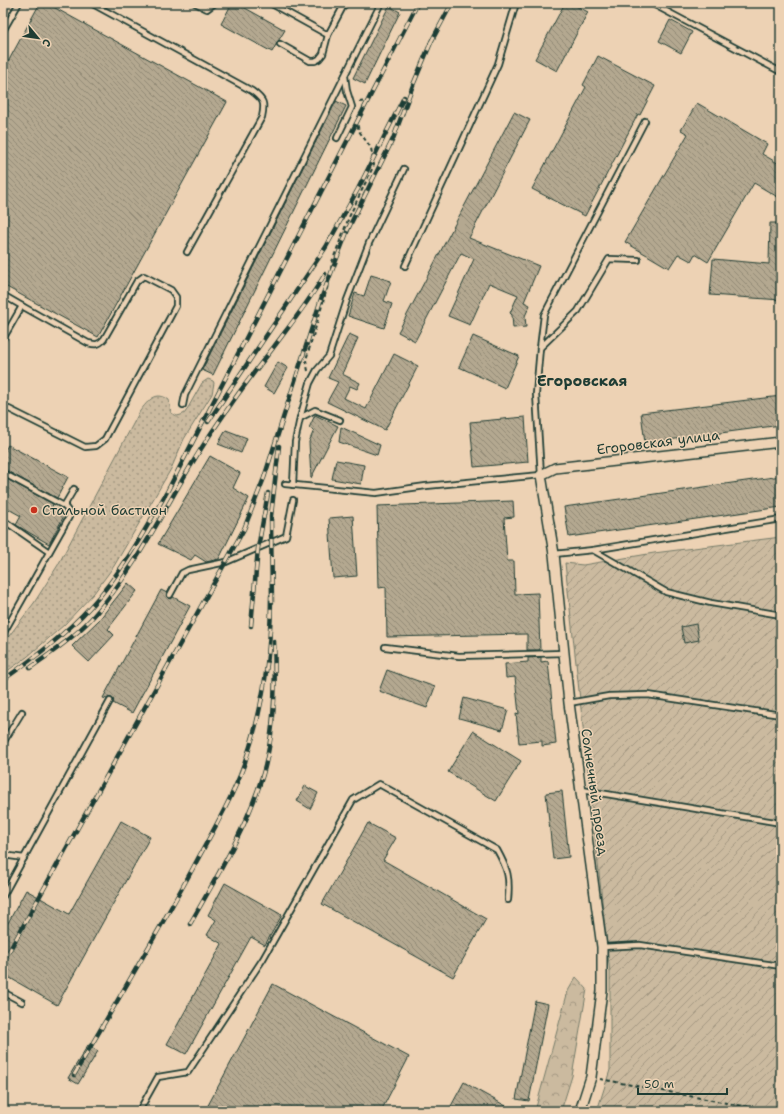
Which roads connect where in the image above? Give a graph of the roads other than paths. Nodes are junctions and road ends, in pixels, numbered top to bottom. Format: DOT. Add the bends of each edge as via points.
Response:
graph roads {
  1 [pos="19,3"];
  2 [pos="91,3"];
  3 [pos="195,3"];
  4 [pos="215,3"];
  5 [pos="270,3"];
  6 [pos="345,3"];
  7 [pos="381,3"];
  8 [pos="516,3"];
  9 [pos="651,3"];
  10 [pos="3,31"];
  11 [pos="328,36"];
  12 [pos="280,44"];
  13 [pos="781,72"];
  14 [pos="345,76"];
  15 [pos="644,121"];
  16 [pos="337,138"];
  17 [pos="404,169"];
  18 [pos="187,252"];
  19 [pos="638,260"];
  20 [pos="405,266"];
  21 [pos="3,295"];
  22 [pos="22,306"];
  23 [pos="3,339"];
  24 [pos="540,348"];
  25 [pos="183,405"];
  26 [pos="3,406"];
  27 [pos="300,418"];
  28 [pos="340,420"];
  29 [pos="781,442"];
  30 [pos="3,473"];
  31 [pos="541,475"];
  32 [pos="285,484"];
  33 [pos="293,485"];
  34 [pos="74,489"];
  35 [pos="293,500"];
  36 [pos="64,506"];
  37 [pos="781,519"];
  38 [pos="3,520"];
  39 [pos="593,550"];
  40 [pos="49,552"];
  41 [pos="554,554"];
  42 [pos="170,595"];
  43 [pos="781,615"];
  44 [pos="3,634"];
  45 [pos="386,647"];
  46 [pos="564,653"];
  47 [pos="110,701"];
  48 [pos="569,703"];
  49 [pos="22,712"];
  50 [pos="781,715"];
  51 [pos="3,743"];
  52 [pos="582,790"];
  53 [pos="781,823"];
  54 [pos="3,855"];
  55 [pos="24,858"];
  56 [pos="3,896"];
  57 [pos="508,900"];
  58 [pos="602,948"];
  59 [pos="781,966"];
  60 [pos="3,992"];
  61 [pos="22,1002"];
  62 [pos="139,1111"];
  63 [pos="580,1111"];
  1 -- 10 [label="lane"];
  2 -- 18 [label="lane" via="252,91 260,97 264,106 262,117"];
  3 -- 4 [label="lane" via="208,9"];
  5 -- 11 [label="lane"];
  6 -- 11 [label="lane"];
  7 -- 14 [label="lane"];
  8 -- 20 [label="lane" via="498,64"];
  9 -- 13 [label="lane"];
  11 -- 12 [label="lane" via="323,54 315,61 310,61"];
  14 -- 16 [label="lane" via="346,91 352,106"];
  14 -- 25 [label="lane" via="184,395"];
  15 -- 24 [label="lane" via="544,316"];
  17 -- 27 [label="lane" via="369,243 329,356 310,383"];
  19 -- 24 [label="lane" via="609,259 578,311"];
  21 -- 22 [label="lane"];
  22 -- 23 [label="lane"];
  22 -- 26 [label="lane" via="96,345 104,339 136,280 144,276 171,290 176,297 176,306 105,439 96,446 85,447"];
  24 -- 31 [label="lane" via="536,394"];
  27 -- 28 [label="lane" via="315,410"];
  27 -- 33 [label="lane" via="295,442"];
  29 -- 31 [label="street, Егоровская улица" via="555,468"];
  30 -- 36 [label="lane"];
  31 -- 33 [label="lane" via="376,493"];
  31 -- 41 [label="street, Солнечный проезд"];
  32 -- 33 [label="lane"];
  34 -- 36 [label="lane"];
  35 -- 42 [label="lane" via="286,536 226,562 188,570 182,574"];
  36 -- 40 [label="lane" via="68,509 69,517"];
  37 -- 39 [label="lane"];
  38 -- 40 [label="lane"];
  39 -- 41 [label="lane"];
  39 -- 43 [label="lane" via="666,592"];
  40 -- 44 [label="lane"];
  41 -- 46 [label="street, Солнечный проезд"];
  45 -- 46 [label="lane" via="459,656"];
  46 -- 48 [label="street, Солнечный проезд"];
  47 -- 55 [label="lane"];
  48 -- 50 [label="lane" via="610,696 648,695"];
  48 -- 52 [label="street, Солнечный проезд"];
  49 -- 51 [label="lane"];
  52 -- 53 [label="lane"];
  52 -- 58 [label="street, Солнечный проезд"];
  54 -- 55 [label="lane"];
  55 -- 56 [label="lane"];
  57 -- 62 [label="lane" via="507,869 497,850 380,784 353,800 263,959 188,1072 158,1077"];
  58 -- 59 [label="lane" via="640,945"];
  58 -- 63 [label="street, Солнечный проезд" via="602,991 591,1077"];
  60 -- 61 [label="lane"];
}
